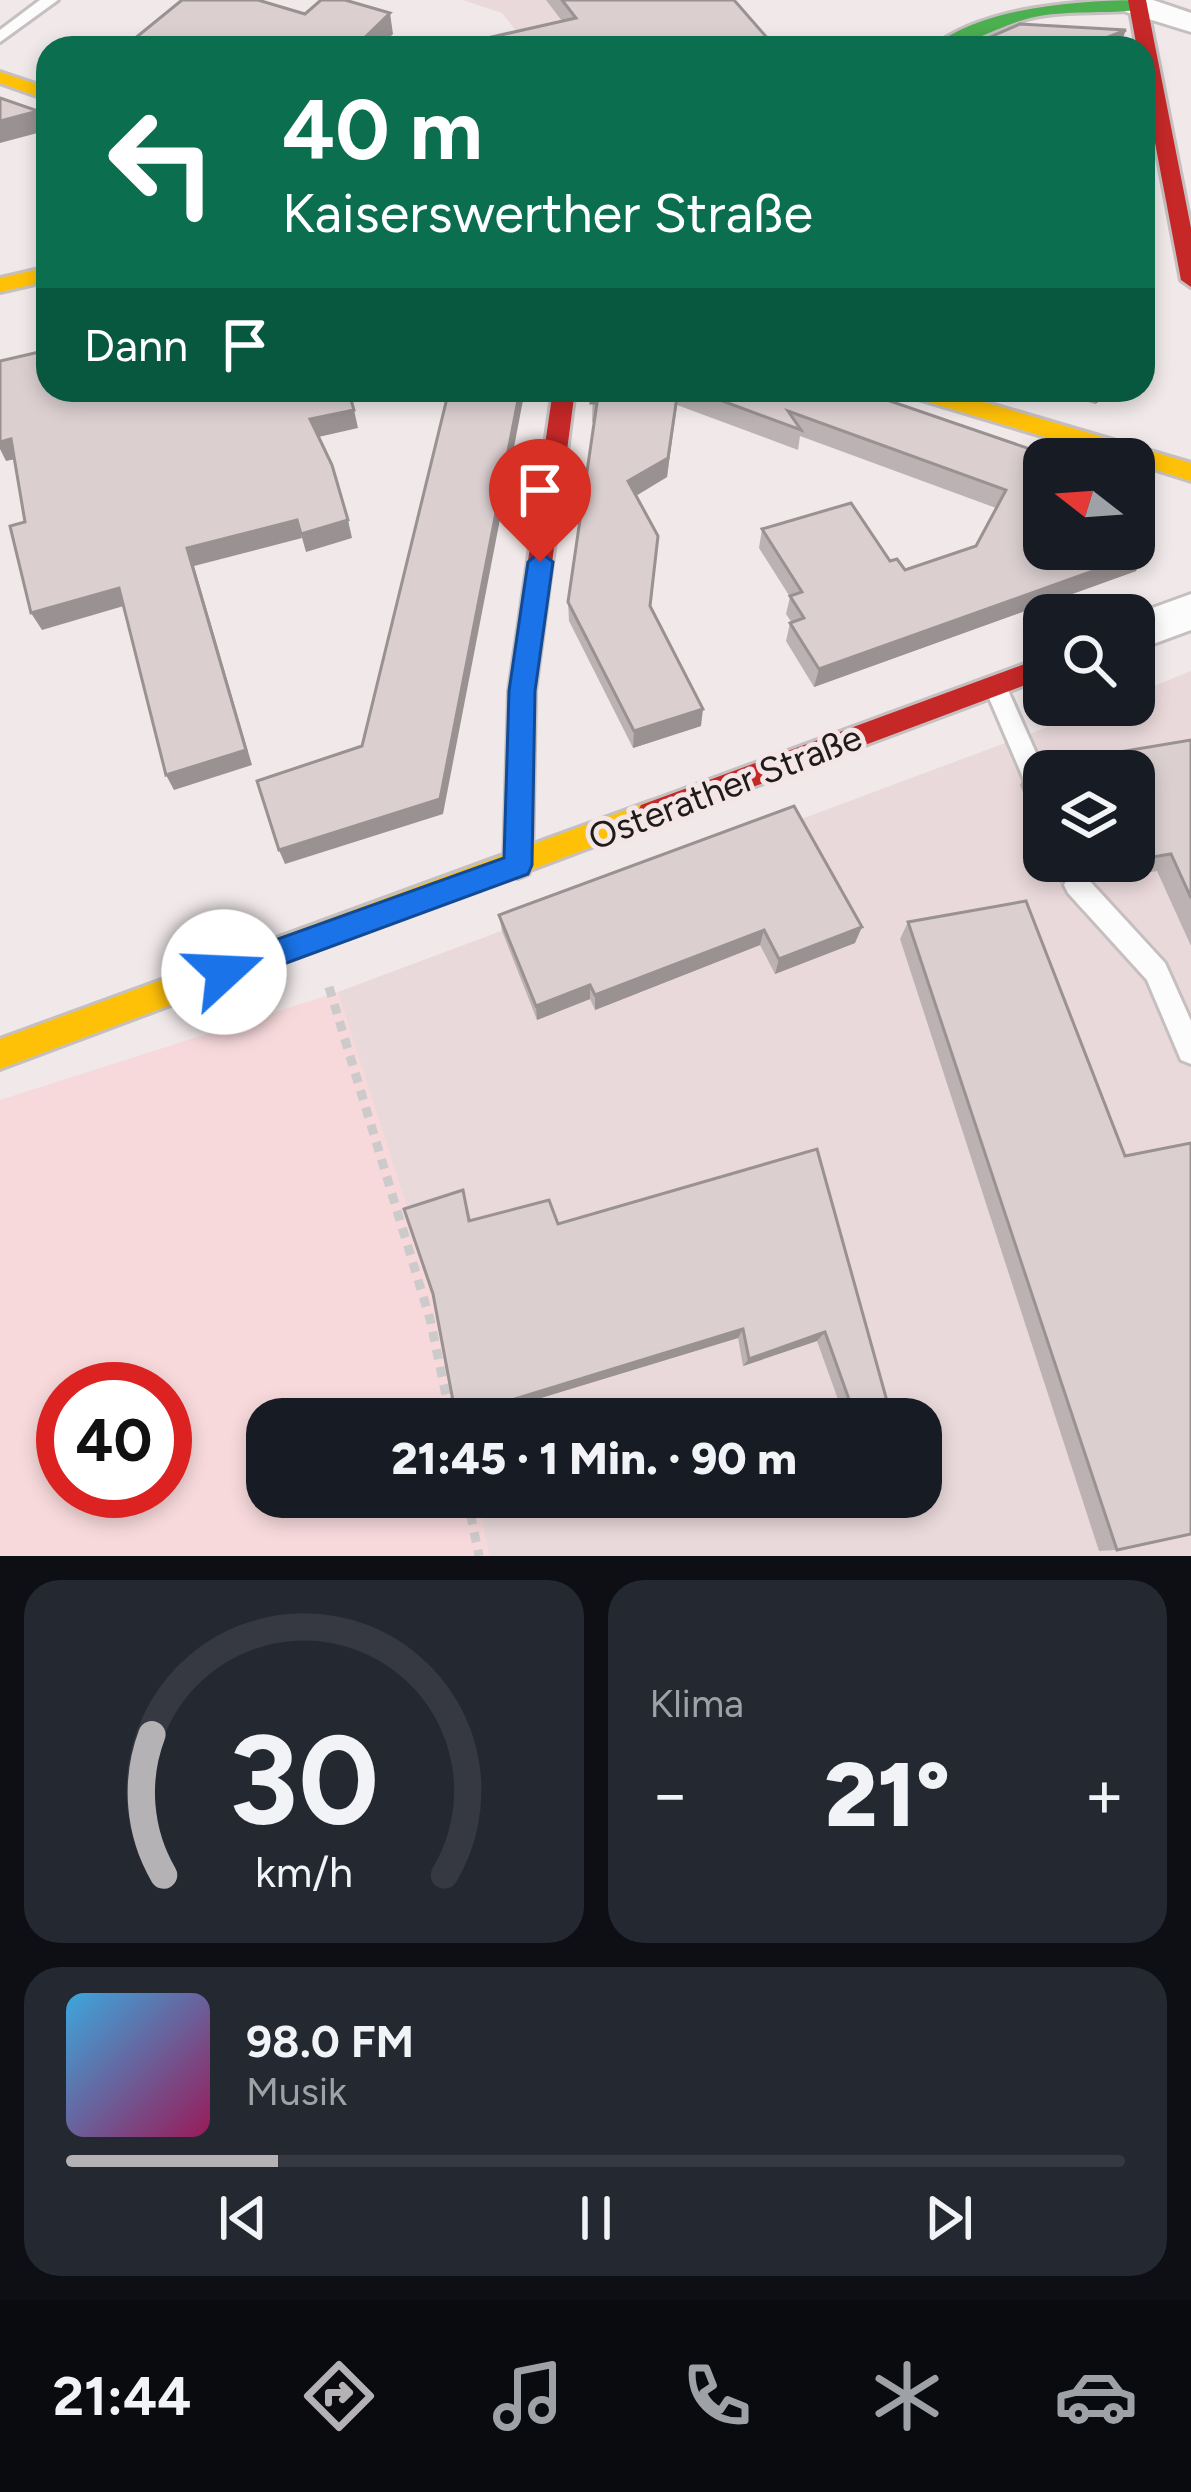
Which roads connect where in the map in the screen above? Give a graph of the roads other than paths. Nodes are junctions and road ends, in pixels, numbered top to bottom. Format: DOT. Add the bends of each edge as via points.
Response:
graph roads {
  1 [pos="50,0"];
  2 [pos="1137,2"];
  3 [pos="1191,23"];
  4 [pos="971,36"];
  5 [pos="1144,36"];
  6 [pos="0,37"];
  7 [pos="0,77"];
  8 [pos="36,90"];
  9 [pos="1155,95"];
  10 [pos="36,277"];
  11 [pos="1191,280"];
  12 [pos="0,285"];
  13 [pos="562,402"];
  14 [pos="956,402"];
  15 [pos="1191,472"];
  16 [pos="1191,612"];
  17 [pos="1155,625"];
  18 [pos="1023,675"];
  19 [pos="995,686"];
  20 [pos="1023,752"];
  21 [pos="518,865"];
  22 [pos="1078,885"];
  23 [pos="1191,1051"];
  24 [pos="0,1054"];
  1 -- 6 [label="lane"];
  2 -- 3 [label="street"];
  2 -- 4 [label="street" via="1037,11"];
  2 -- 5 [label="street"];
  7 -- 8 [label="street"];
  9 -- 11 [label="street"];
  10 -- 12 [label="street"];
  13 -- 21 [label="street" via="522,691"];
  14 -- 15 [label="street"];
  16 -- 17 [label="street"];
  18 -- 19 [label="street, Osterather Straße"];
  19 -- 20 [label="lane"];
  19 -- 21 [label="street, Osterather Straße"];
  21 -- 24 [label="street, Osterather Straße"];
  22 -- 23 [label="lane" via="1156,972"];
}
